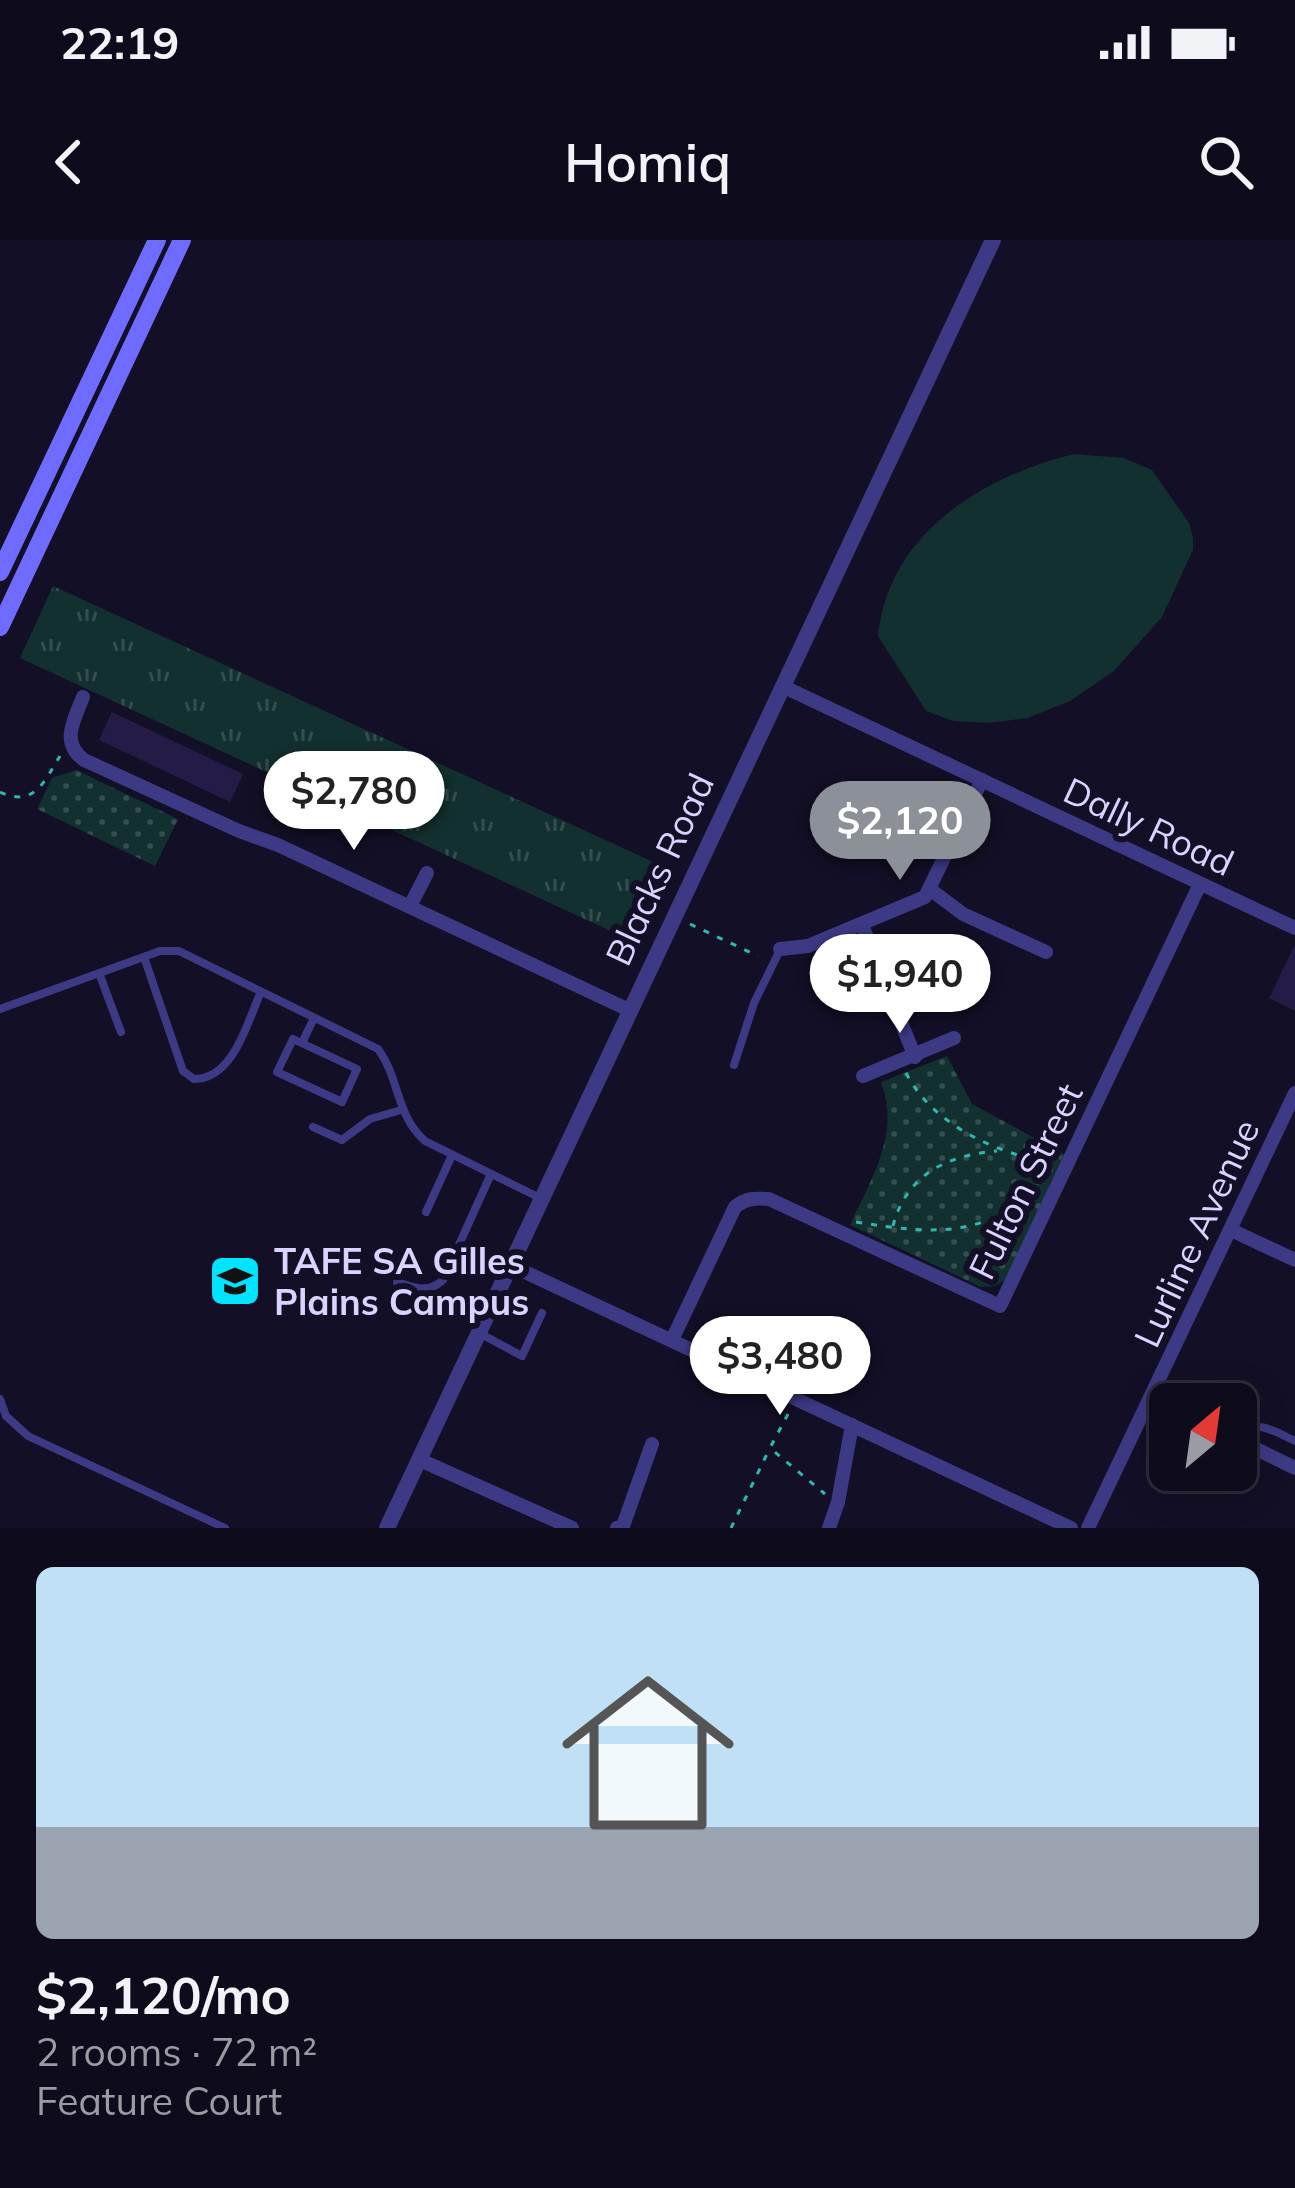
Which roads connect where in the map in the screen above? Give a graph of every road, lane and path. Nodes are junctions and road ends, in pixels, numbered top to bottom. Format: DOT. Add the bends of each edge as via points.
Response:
graph roads {
  1 [pos="157,240"];
  2 [pos="182,240"];
  3 [pos="993,240"];
  4 [pos="0,572"];
  5 [pos="0,627"];
  6 [pos="782,686"];
  7 [pos="83,697"];
  8 [pos="73,752"];
  9 [pos="982,780"];
  10 [pos="0,793"];
  11 [pos="427,873"];
  12 [pos="1200,884"];
  13 [pos="931,890"];
  14 [pos="410,906"];
  15 [pos="690,924"];
  16 [pos="862,925"];
  17 [pos="1295,928"];
  18 [pos="781,949"];
  19 [pos="1046,952"];
  20 [pos="758,956"];
  21 [pos="144,957"];
  22 [pos="99,973"];
  23 [pos="262,992"];
  24 [pos="0,1009"];
  25 [pos="629,1010"];
  26 [pos="314,1018"];
  27 [pos="121,1032"];
  28 [pos="954,1038"];
  29 [pos="302,1043"];
  30 [pos="915,1057"];
  31 [pos="734,1065"];
  32 [pos="906,1072"];
  33 [pos="863,1076"];
  34 [pos="1295,1093"];
  35 [pos="401,1110"];
  36 [pos="313,1127"];
  37 [pos="1000,1151"];
  38 [pos="452,1154"];
  39 [pos="491,1174"];
  40 [pos="541,1198"];
  41 [pos="426,1212"];
  42 [pos="852,1221"];
  43 [pos="893,1228"];
  44 [pos="1231,1230"];
  45 [pos="1295,1260"];
  46 [pos="509,1265"];
  47 [pos="397,1282"];
  48 [pos="542,1313"];
  49 [pos="478,1333"];
  50 [pos="672,1340"];
  51 [pos="0,1399"];
  52 [pos="789,1411"];
  53 [pos="852,1425"];
  54 [pos="1257,1425"];
  55 [pos="1295,1441"];
  56 [pos="652,1444"];
  57 [pos="1257,1447"];
  58 [pos="770,1448"];
  59 [pos="420,1460"];
  60 [pos="1295,1468"];
  61 [pos="826,1496"];
  62 [pos="621,1527"];
  63 [pos="225,1528"];
  64 [pos="387,1528"];
  65 [pos="572,1528"];
  66 [pos="730,1528"];
  67 [pos="829,1528"];
  68 [pos="1071,1528"];
  69 [pos="1088,1528"];
  1 -- 4 [label="main road"];
  2 -- 5 [label="main road"];
  3 -- 6 [label="street, Blacks Road"];
  6 -- 9 [label="street, Dally Road"];
  6 -- 25 [label="street, Blacks Road"];
  7 -- 8 [label="street" via="70,728"];
  8 -- 10 [label="path" via="60,755 35,794"];
  8 -- 14 [label="street"];
  9 -- 12 [label="street, Dally Road"];
  9 -- 13 [label="street"];
  11 -- 14 [label="street"];
  12 -- 17 [label="street, Dally Road"];
  12 -- 50 [label="street, Fulton Street" via="1000,1306 757,1198 735,1208"];
  13 -- 16 [label="street"];
  13 -- 19 [label="street"];
  14 -- 25 [label="street"];
  15 -- 20 [label="path"];
  16 -- 18 [label="street"];
  16 -- 30 [label="street"];
  18 -- 31 [label="lane"];
  21 -- 22 [label="lane"];
  21 -- 23 [label="lane" via="179,951"];
  21 -- 23 [label="lane" via="183,1071 194,1079 226,1065"];
  22 -- 24 [label="lane"];
  22 -- 27 [label="lane"];
  23 -- 26 [label="lane"];
  25 -- 40 [label="street, Blacks Road"];
  26 -- 29 [label="lane"];
  26 -- 35 [label="lane" via="378,1049"];
  28 -- 30 [label="street"];
  29 -- 29 [label="lane" via="357,1070 341,1102 277,1072 293,1039"];
  30 -- 33 [label="street"];
  32 -- 37 [label="path" via="948,1120"];
  34 -- 44 [label="street, Lurline Avenue"];
  35 -- 36 [label="lane" via="370,1119 342,1140"];
  35 -- 38 [label="lane" via="425,1142"];
  37 -- 43 [label="path" via="922,1174"];
  37 -- 43 [label="path" via="1051,1164 1012,1209 981,1225"];
  38 -- 39 [label="lane"];
  38 -- 41 [label="lane"];
  39 -- 40 [label="lane"];
  39 -- 47 [label="lane" via="443,1280 422,1290"];
  40 -- 46 [label="street, Blacks Road"];
  42 -- 43 [label="path"];
  44 -- 45 [label="street"];
  44 -- 69 [label="street, Lurline Avenue" via="1158,1401"];
  46 -- 49 [label="street, Blacks Road"];
  46 -- 50 [label="street"];
  48 -- 49 [label="lane" via="522,1356"];
  49 -- 59 [label="street, Blacks Road"];
  50 -- 53 [label="street"];
  51 -- 63 [label="lane" via="28,1436"];
  52 -- 58 [label="path"];
  53 -- 67 [label="street"];
  53 -- 68 [label="street"];
  54 -- 55 [label="lane"];
  56 -- 62 [label="street"];
  57 -- 60 [label="street"];
  58 -- 61 [label="path"];
  58 -- 66 [label="path"];
  59 -- 64 [label="street, Blacks Road"];
  59 -- 65 [label="street"];
}
